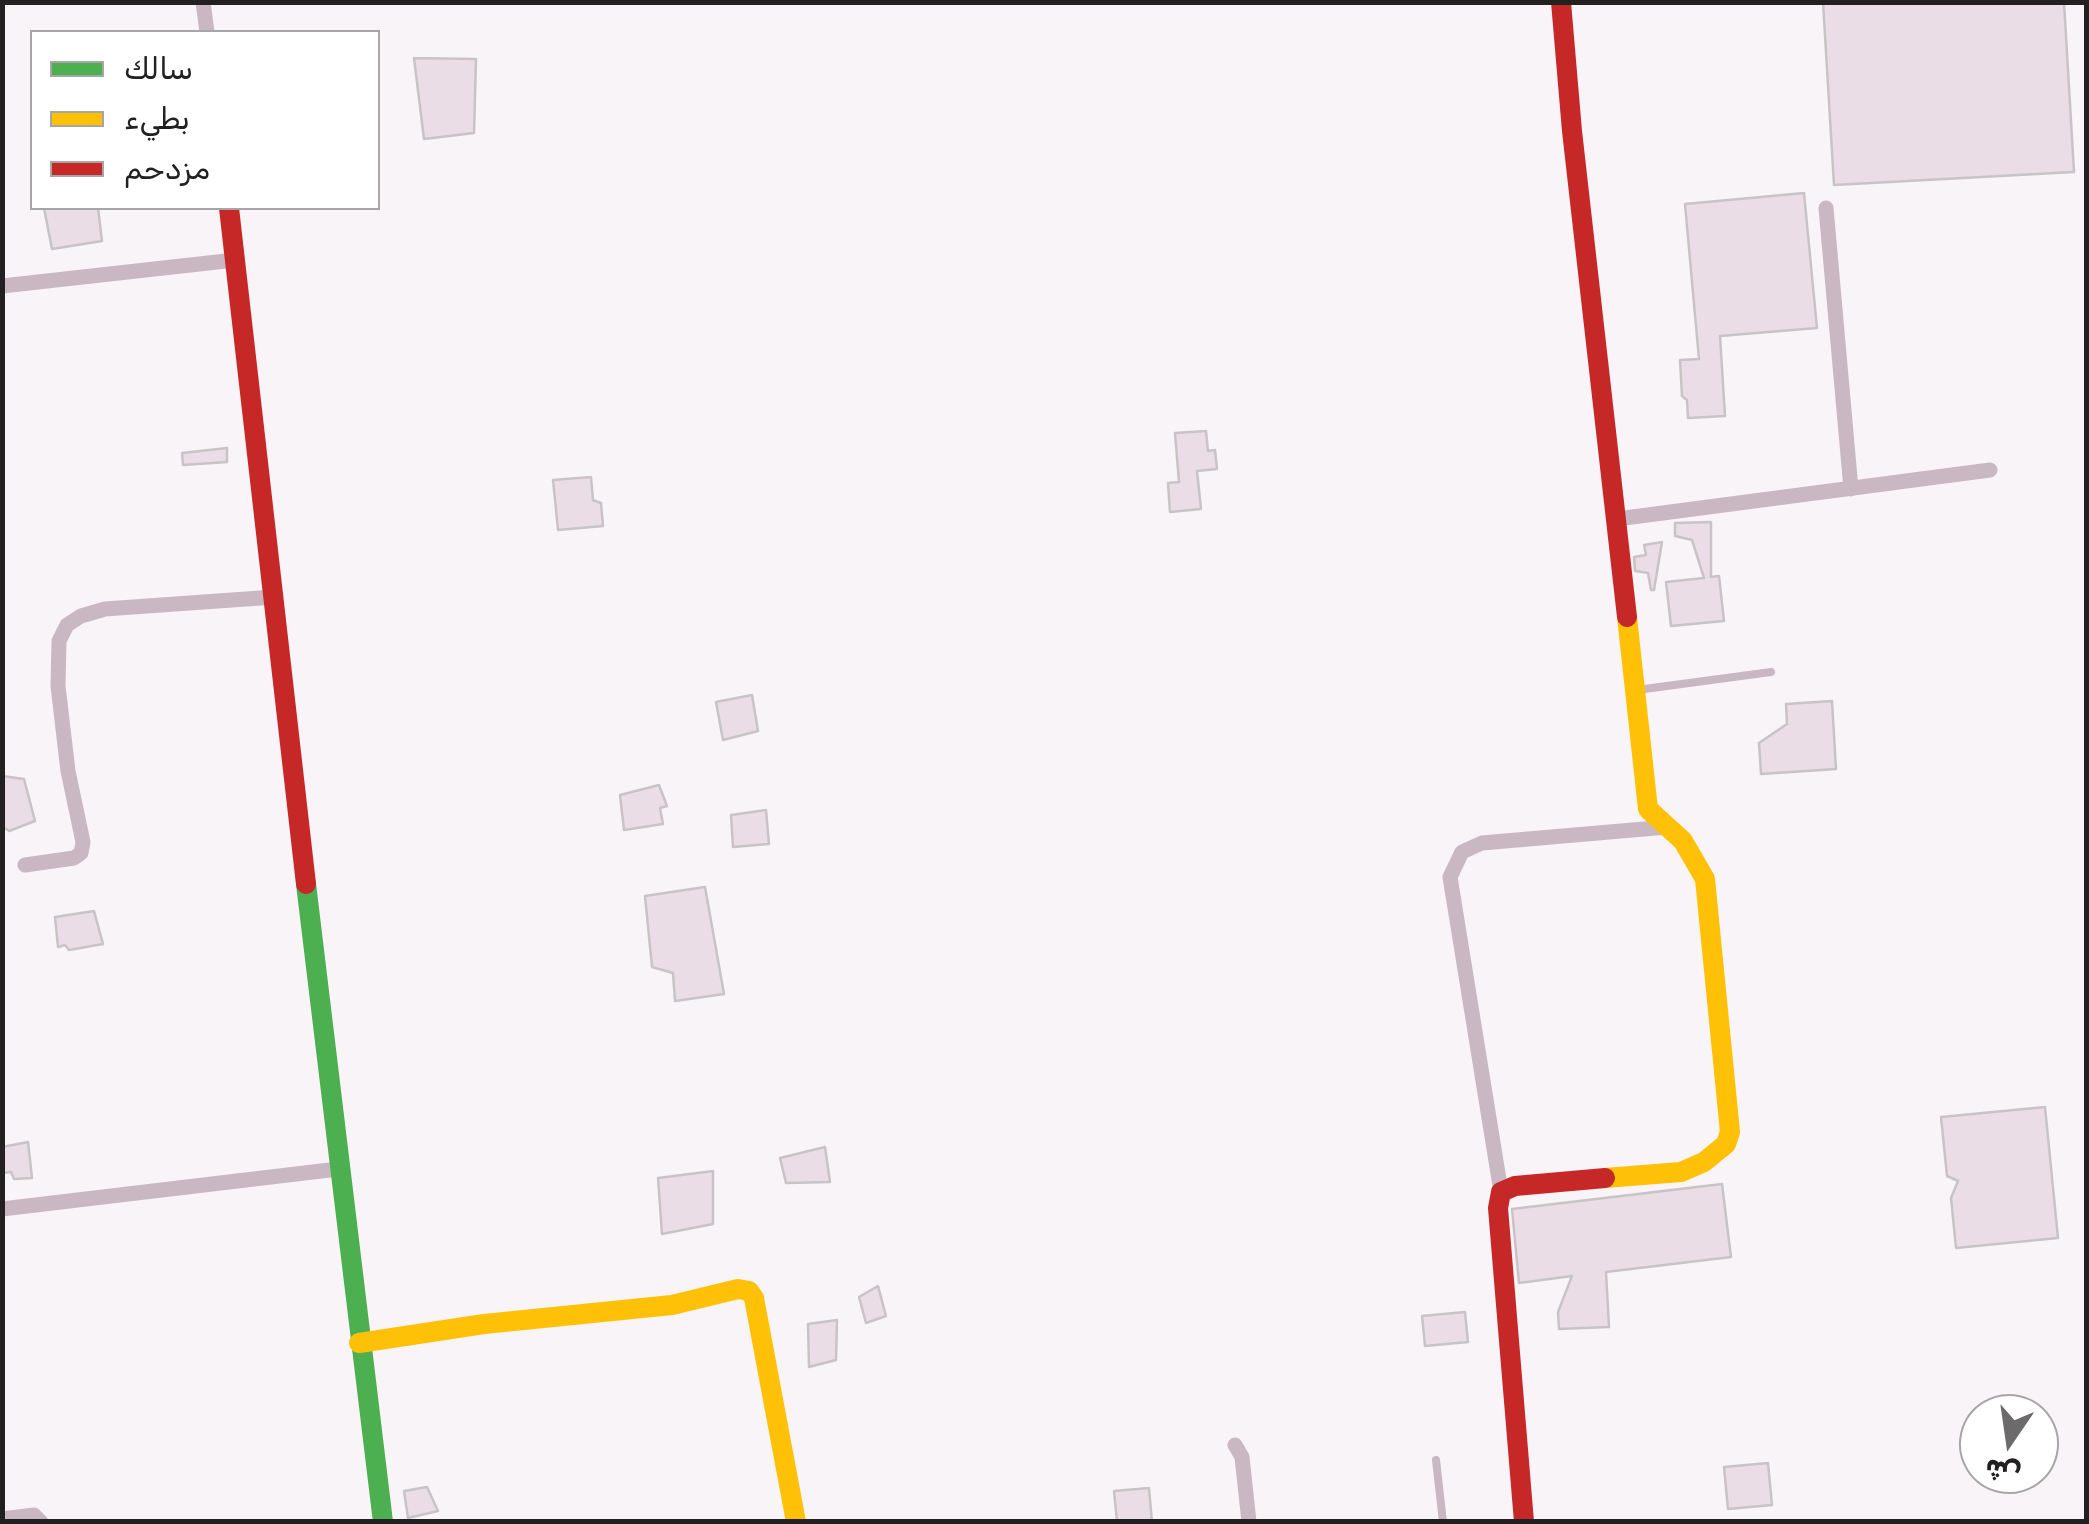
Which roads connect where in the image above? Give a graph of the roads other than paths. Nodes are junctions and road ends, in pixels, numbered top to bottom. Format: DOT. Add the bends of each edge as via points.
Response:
graph roads {
  1 [pos="204,2"];
  2 [pos="1561,2"];
  3 [pos="207,30"];
  4 [pos="1826,208"];
  5 [pos="229,210"];
  6 [pos="235,260"];
  7 [pos="2,286"];
  8 [pos="1990,470"];
  9 [pos="1851,489"];
  10 [pos="1617,519"];
  11 [pos="274,597"];
  12 [pos="1771,672"];
  13 [pos="1635,690"];
  14 [pos="1668,827"];
  15 [pos="26,864"];
  16 [pos="338,1169"];
  17 [pos="1501,1192"];
  18 [pos="2,1209"];
  19 [pos="359,1343"];
  20 [pos="1235,1445"];
  21 [pos="1436,1460"];
  22 [pos="2,1519"];
  23 [pos="42,1522"];
  24 [pos="383,1522"];
  25 [pos="796,1522"];
  26 [pos="1249,1522"];
  27 [pos="1443,1522"];
  28 [pos="1524,1522"];
  1 -- 3 [label="street"];
  2 -- 10 [label="street"];
  4 -- 9 [label="street"];
  5 -- 6 [label="street"];
  6 -- 7 [label="street"];
  6 -- 11 [label="street"];
  8 -- 9 [label="street"];
  9 -- 10 [label="street"];
  10 -- 13 [label="street"];
  11 -- 15 [label="street" via="106,609 67,624 59,641 58,686 84,842 74,858"];
  11 -- 16 [label="street"];
  12 -- 13 [label="lane"];
  13 -- 14 [label="street" via="1648,808"];
  14 -- 17 [label="street" via="1482,843 1462,852 1450,876"];
  14 -- 17 [label="street" via="1705,878 1726,1144 1681,1172"];
  16 -- 18 [label="street"];
  16 -- 19 [label="street"];
  17 -- 28 [label="street"];
  19 -- 24 [label="street"];
  19 -- 25 [label="street" via="750,1291"];
  20 -- 26 [label="street"];
  21 -- 27 [label="lane"];
  22 -- 23 [label="street" via="34,1515"];
}
